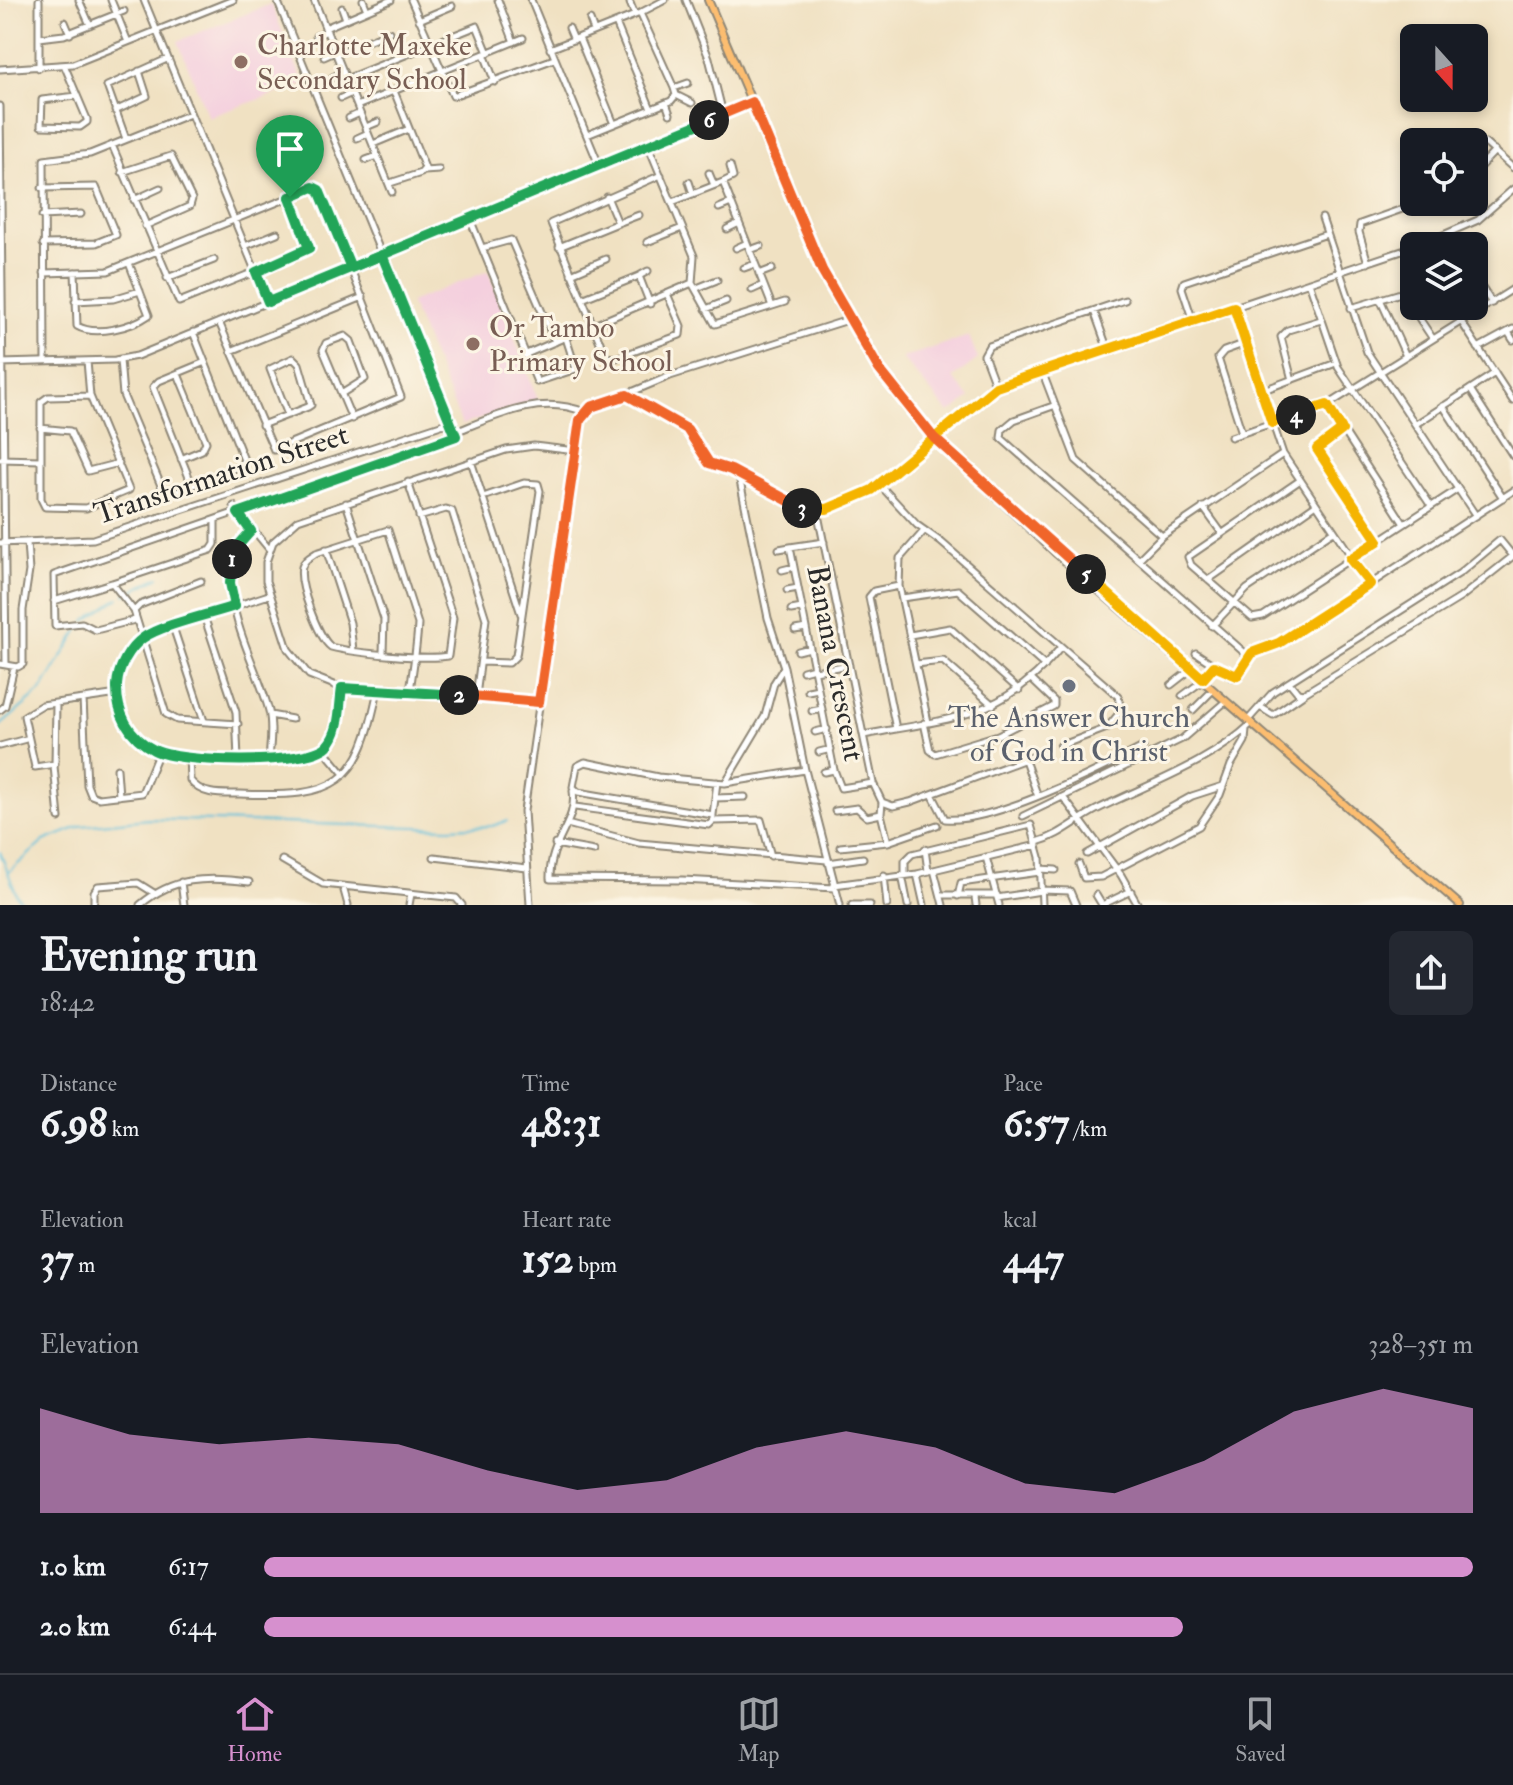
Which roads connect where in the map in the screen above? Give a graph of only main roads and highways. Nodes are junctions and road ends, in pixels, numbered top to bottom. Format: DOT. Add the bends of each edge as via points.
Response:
graph roads {
  1 [pos="708,0"];
  2 [pos="984,486"];
  3 [pos="1202,680"];
  4 [pos="1237,710"];
  5 [pos="1460,905"];
  1 -- 2 [label="main road" via="809,243 848,320 934,438"];
  2 -- 3 [label="main road"];
  2 -- 3 [label="main road"];
  3 -- 4 [label="main road"];
  3 -- 4 [label="main road"];
  4 -- 5 [label="main road"];
}
